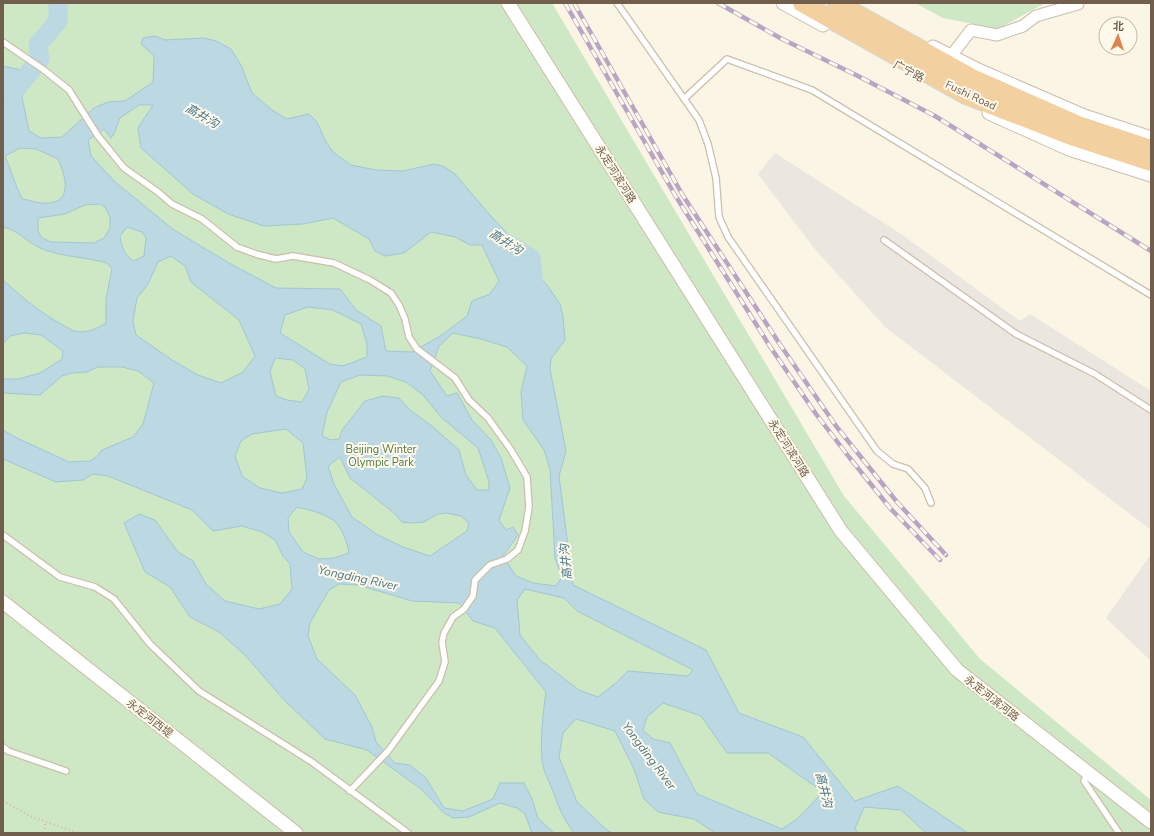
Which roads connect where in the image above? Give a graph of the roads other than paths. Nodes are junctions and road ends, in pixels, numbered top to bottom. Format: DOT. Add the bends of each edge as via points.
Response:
graph roads {
  1 [pos="508,3"];
  2 [pos="617,3"];
  3 [pos="783,3"];
  4 [pos="802,3"];
  5 [pos="837,3"];
  6 [pos="853,3"];
  7 [pos="1078,4"];
  8 [pos="3,42"];
  9 [pos="951,56"];
  10 [pos="684,98"];
  11 [pos="1151,138"];
  12 [pos="1151,149"];
  13 [pos="1151,162"];
  14 [pos="1151,175"];
  15 [pos="884,240"];
  16 [pos="1151,295"];
  17 [pos="1151,410"];
  18 [pos="931,503"];
  19 [pos="3,535"];
  20 [pos="3,602"];
  21 [pos="3,747"];
  22 [pos="66,771"];
  23 [pos="1088,772"];
  24 [pos="350,791"];
  25 [pos="1151,822"];
  26 [pos="296,833"];
  27 [pos="408,833"];
  28 [pos="1119,833"];
  1 -- 23 [label="street, 永定河滨河路" via="841,531 957,670"];
  2 -- 10 [label="lane"];
  3 -- 14 [label="street, 广宁路" via="965,102 1069,149"];
  4 -- 13 [label="highway, Fushi Road" via="966,95 1074,137"];
  5 -- 12 [label="highway, Fushi Road" via="974,79 1078,125"];
  6 -- 9 [label="street"];
  7 -- 9 [label="street" via="1036,16 1022,26 997,35 971,30"];
  8 -- 24 [label="lane" via="69,90 98,136 124,168 172,204 202,219 237,247 276,259 293,256 334,263 391,293 406,319 409,337 417,348 455,378 469,400 488,418 512,450 527,477 529,507 525,531 518,550 508,559 490,565 475,580 474,596 464,609 453,617 444,633 442,642 445,662 439,681 388,751"];
  9 -- 11 [label="street" via="1084,116"];
  10 -- 16 [label="lane" via="728,59 812,90"];
  10 -- 18 [label="lane" via="699,120 708,144 716,178 719,217 728,237 877,451 893,464 908,469 924,488"];
  15 -- 17 [label="lane" via="1016,334 1095,374"];
  19 -- 24 [label="lane" via="60,577 95,587 114,599 150,644 199,691 312,762"];
  20 -- 26 [label="street, 永定河西堤"];
  21 -- 22 [label="lane"];
  23 -- 25 [label="street, 永定河滨河路"];
  23 -- 28 [label="lane" via="1084,781"];
  24 -- 27 [label="lane"];
}
